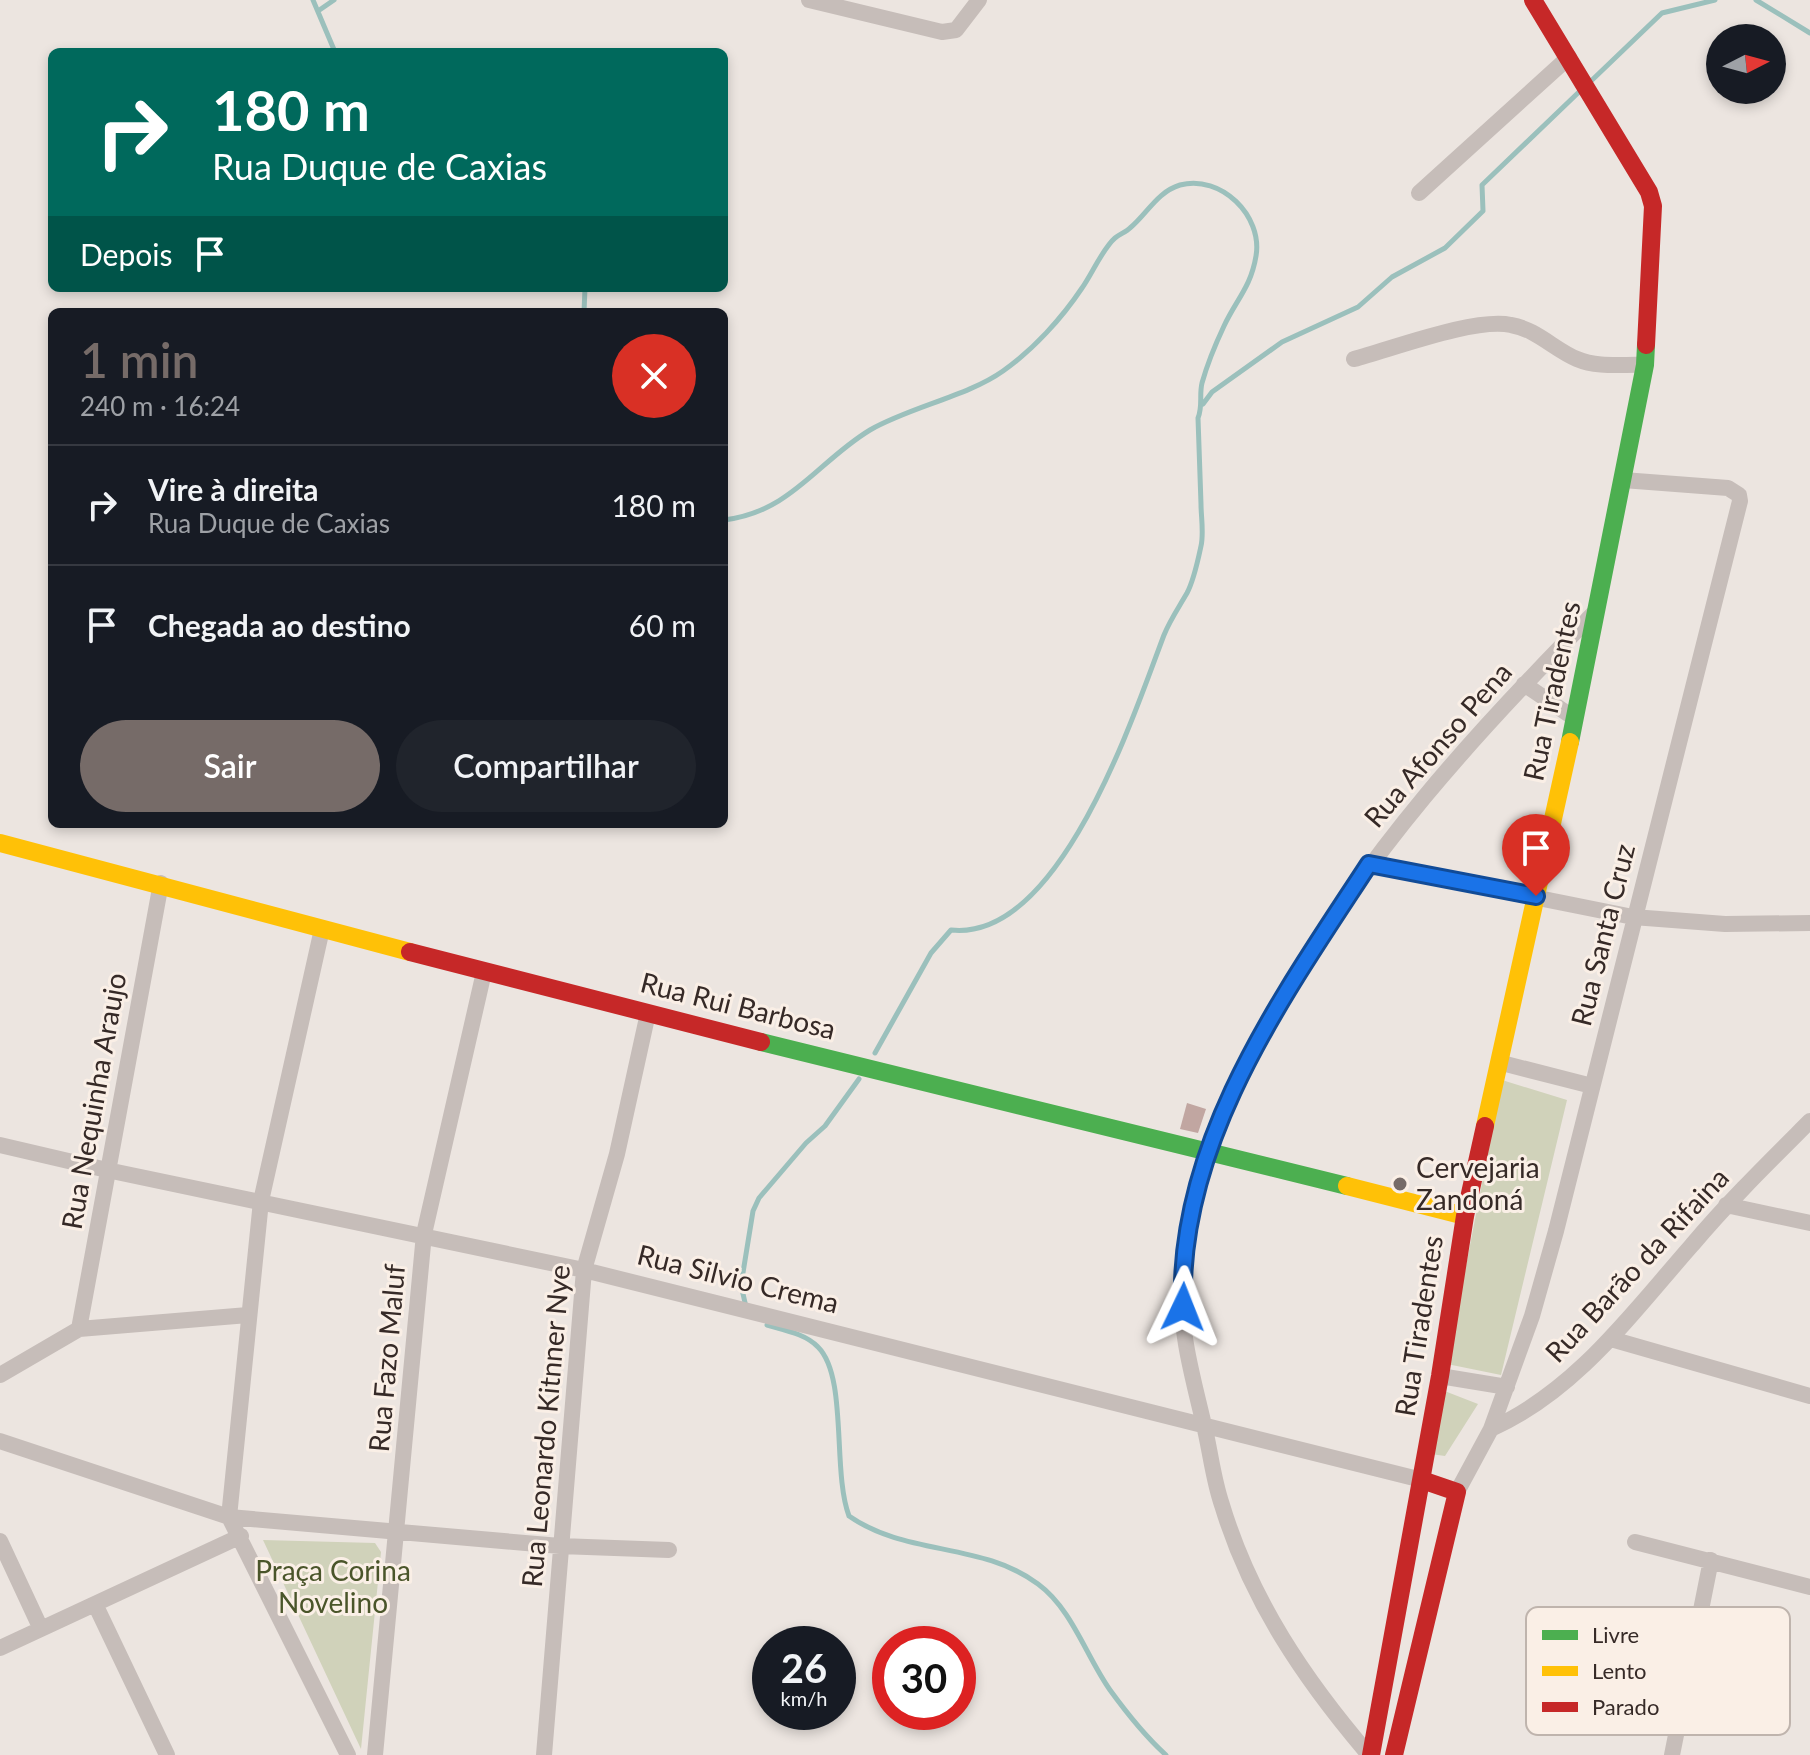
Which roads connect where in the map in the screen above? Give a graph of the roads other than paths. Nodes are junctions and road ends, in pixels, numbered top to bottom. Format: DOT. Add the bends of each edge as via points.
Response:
graph roads {
  1 [pos="809,0"];
  2 [pos="979,0"];
  3 [pos="1533,0"];
  4 [pos="1569,57"];
  5 [pos="1419,193"];
  6 [pos="1354,359"];
  7 [pos="1645,365"];
  8 [pos="1623,480"];
  9 [pos="1598,610"];
  10 [pos="1524,684"];
  11 [pos="1574,718"];
  12 [pos="0,843"];
  13 [pos="1369,864"];
  14 [pos="161,883"];
  15 [pos="1536,896"];
  16 [pos="1633,917"];
  17 [pos="1810,923"];
  18 [pos="322,929"];
  19 [pos="484,972"];
  20 [pos="648,1013"];
  21 [pos="1502,1063"];
  22 [pos="1592,1086"];
  23 [pos="1810,1121"];
  24 [pos="0,1145"];
  25 [pos="1208,1149"];
  26 [pos="107,1170"];
  27 [pos="261,1201"];
  28 [pos="1726,1205"];
  29 [pos="1465,1216"];
  30 [pos="1810,1223"];
  31 [pos="424,1234"];
  32 [pos="584,1270"];
  33 [pos="248,1315"];
  34 [pos="79,1329"];
  35 [pos="1611,1339"];
  36 [pos="0,1375"];
  37 [pos="1440,1376"];
  38 [pos="1507,1387"];
  39 [pos="1810,1396"];
  40 [pos="1204,1424"];
  41 [pos="1491,1429"];
  42 [pos="0,1441"];
  43 [pos="1422,1480"];
  44 [pos="1457,1492"];
  45 [pos="229,1517"];
  46 [pos="397,1533"];
  47 [pos="241,1536"];
  48 [pos="0,1541"];
  49 [pos="1635,1542"];
  50 [pos="560,1546"];
  51 [pos="669,1550"];
  52 [pos="1711,1560"];
  53 [pos="1810,1587"];
  54 [pos="95,1604"];
  55 [pos="1702,1607"];
  56 [pos="41,1629"];
  57 [pos="0,1648"];
  58 [pos="1676,1735"];
  59 [pos="167,1755"];
  60 [pos="348,1755"];
  61 [pos="375,1755"];
  62 [pos="544,1755"];
  63 [pos="1370,1755"];
  64 [pos="1394,1755"];
  65 [pos="1672,1755"];
  1 -- 2 [label="street" via="942,32 956,30"];
  3 -- 4 [label="street"];
  4 -- 5 [label="street"];
  4 -- 7 [label="street, Rua Tiradentes" via="1649,192 1655,220"];
  6 -- 7 [label="street" via="1487,323 1527,330 1592,364"];
  7 -- 8 [label="street, Rua Tiradentes"];
  8 -- 9 [label="street, Rua Tiradentes"];
  8 -- 16 [label="street, Rua Santa Cruz" via="1728,488 1740,501"];
  9 -- 10 [label="street, Rua Afonso Pena"];
  9 -- 11 [label="street, Rua Tiradentes"];
  10 -- 11 [label="street"];
  10 -- 13 [label="street, Rua Afonso Pena" via="1453,760"];
  11 -- 15 [label="street, Rua Tiradentes"];
  12 -- 14 [label="street, Rua Rui Barbosa"];
  13 -- 15 [label="street"];
  13 -- 25 [label="street, Rua Afonso Pena" via="1247,1061"];
  14 -- 18 [label="street, Rua Rui Barbosa"];
  14 -- 26 [label="street, Rua Nequinha Araujo"];
  15 -- 16 [label="street"];
  15 -- 21 [label="street, Rua Tiradentes"];
  16 -- 17 [label="street"];
  16 -- 22 [label="street, Rua Santa Cruz"];
  18 -- 19 [label="street, Rua Rui Barbosa"];
  18 -- 27 [label="street"];
  19 -- 20 [label="street, Rua Rui Barbosa"];
  19 -- 31 [label="street, Rua Fazo Maluf"];
  20 -- 25 [label="street, Rua Rui Barbosa"];
  20 -- 32 [label="street, Rua Leonardo Kitnner Nye"];
  21 -- 22 [label="street"];
  21 -- 29 [label="street, Rua Tiradentes"];
  22 -- 38 [label="street, Rua Santa Cruz" via="1552,1245"];
  23 -- 28 [label="street, Rua Barão da Rifaina"];
  24 -- 26 [label="street, Rua Silvio Crema"];
  25 -- 29 [label="street, Rua Rui Barbosa"];
  25 -- 40 [label="street, Rua Afonso Pena" via="1182,1284 1186,1344"];
  26 -- 27 [label="street, Rua Silvio Crema"];
  26 -- 34 [label="street, Rua Nequinha Araujo"];
  27 -- 31 [label="street, Rua Silvio Crema"];
  27 -- 33 [label="street"];
  28 -- 30 [label="street"];
  28 -- 35 [label="street, Rua Barão da Rifaina"];
  29 -- 37 [label="street, Rua Tiradentes"];
  31 -- 32 [label="street, Rua Silvio Crema"];
  31 -- 46 [label="street, Rua Fazo Maluf"];
  32 -- 40 [label="street, Rua Silvio Crema"];
  32 -- 50 [label="street, Rua Leonardo Kitnner Nye"];
  33 -- 34 [label="street"];
  33 -- 45 [label="street"];
  34 -- 36 [label="street"];
  35 -- 39 [label="street"];
  35 -- 41 [label="street, Rua Barão da Rifaina" via="1538,1404"];
  37 -- 38 [label="street"];
  37 -- 43 [label="street, Rua Tiradentes"];
  38 -- 41 [label="street, Rua Santa Cruz"];
  40 -- 43 [label="street, Rua Silvio Crema"];
  40 -- 63 [label="street, Rua Afonso Pena" via="1221,1504 1245,1570 1315,1691"];
  41 -- 44 [label="street, Rua Santa Cruz"];
  42 -- 45 [label="street"];
  43 -- 44 [label="street, Rua Silvio Crema"];
  43 -- 63 [label="street, Rua Tiradentes"];
  44 -- 64 [label="street"];
  45 -- 46 [label="street"];
  45 -- 47 [label="street"];
  46 -- 50 [label="street"];
  46 -- 61 [label="street, Rua Fazo Maluf"];
  47 -- 54 [label="street"];
  47 -- 60 [label="street"];
  48 -- 56 [label="street"];
  49 -- 52 [label="street"];
  50 -- 51 [label="street"];
  50 -- 62 [label="street, Rua Leonardo Kitnner Nye"];
  52 -- 53 [label="street"];
  52 -- 55 [label="street"];
  54 -- 56 [label="street"];
  54 -- 59 [label="street"];
  56 -- 57 [label="street"];
  58 -- 65 [label="street"];
}
